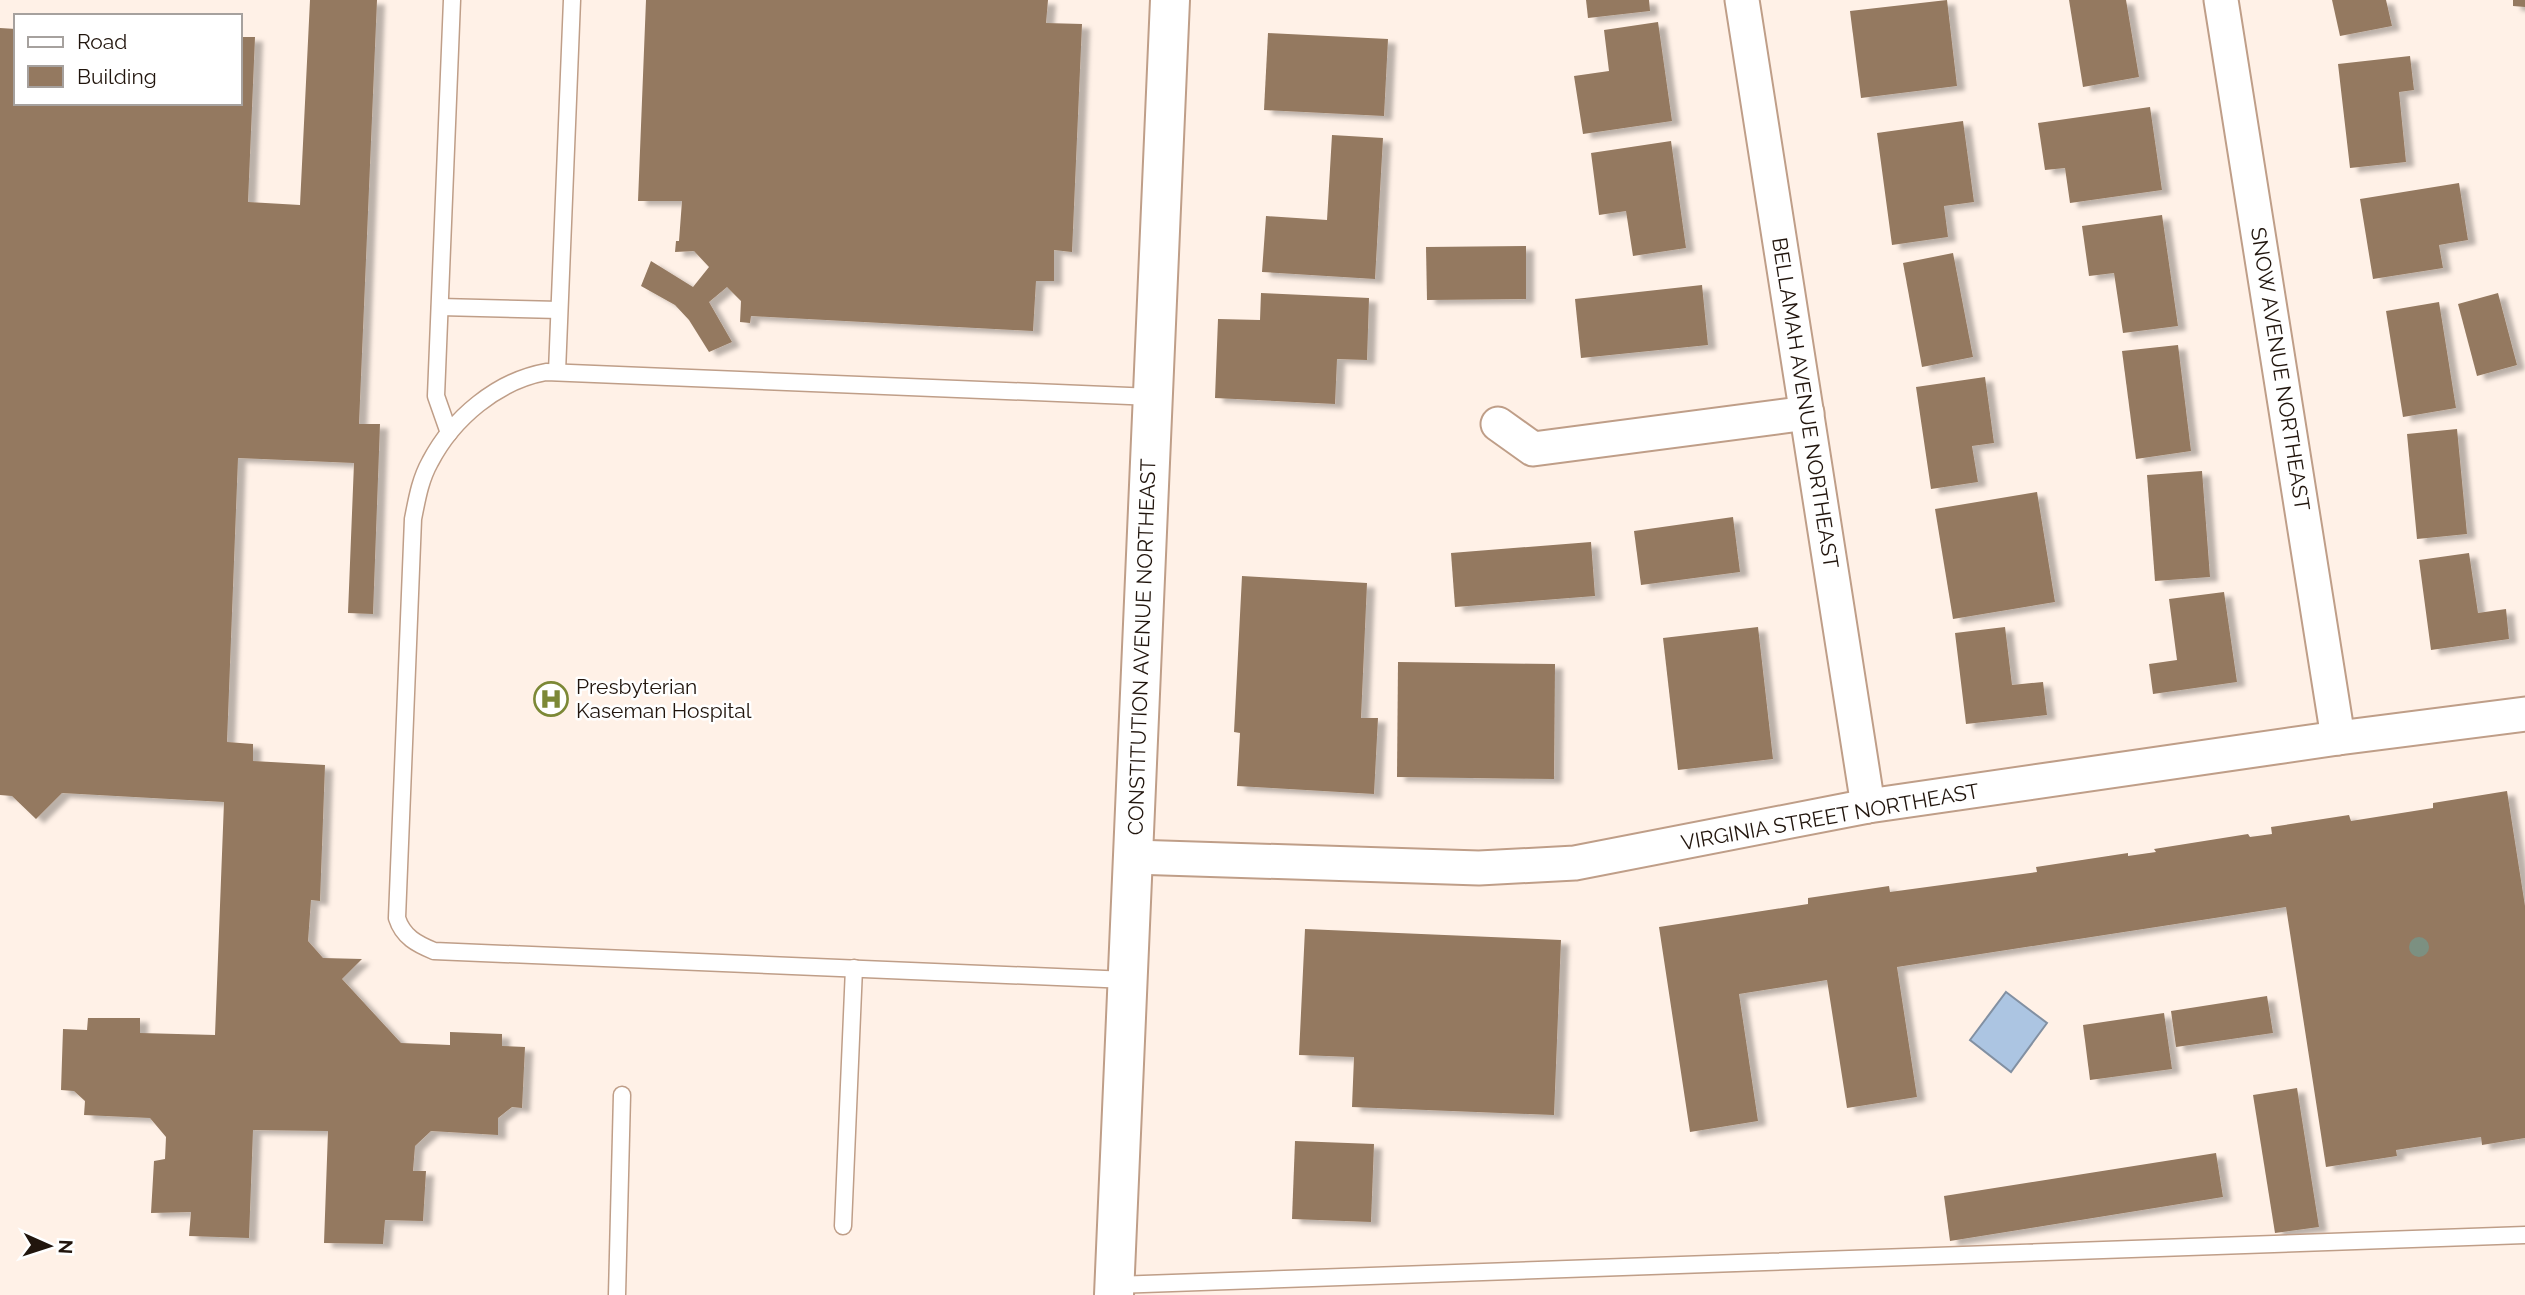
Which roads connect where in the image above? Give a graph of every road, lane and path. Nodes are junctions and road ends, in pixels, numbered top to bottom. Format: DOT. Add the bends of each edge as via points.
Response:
graph roads {
  1 [pos="452,0"];
  2 [pos="572,0"];
  3 [pos="1170,0"];
  4 [pos="1742,0"];
  5 [pos="2221,0"];
  6 [pos="440,307"];
  7 [pos="559,310"];
  8 [pos="557,372"];
  9 [pos="1153,397"];
  10 [pos="1807,413"];
  11 [pos="1498,424"];
  12 [pos="449,433"];
  13 [pos="2525,714"];
  14 [pos="2338,738"];
  15 [pos="1868,806"];
  16 [pos="1133,857"];
  17 [pos="854,968"];
  18 [pos="1128,980"];
  19 [pos="622,1095"];
  20 [pos="843,1226"];
  21 [pos="2525,1235"];
  22 [pos="1114,1290"];
  23 [pos="617,1295"];
  1 -- 6 [label="lane"];
  2 -- 7 [label="lane"];
  3 -- 9 [label="street, CONSTITUTION AVENUE NORTHEAST"];
  4 -- 10 [label="street, BELLAMAH AVENUE NORTHEAST"];
  5 -- 14 [label="street, SNOW AVENUE NORTHEAST"];
  6 -- 7 [label="lane"];
  6 -- 12 [label="lane" via="436,396"];
  7 -- 8 [label="lane"];
  8 -- 9 [label="lane"];
  8 -- 12 [label="lane" via="505,385"];
  9 -- 16 [label="street, CONSTITUTION AVENUE NORTHEAST"];
  10 -- 11 [label="street" via="1533,449"];
  10 -- 15 [label="street, BELLAMAH AVENUE NORTHEAST"];
  12 -- 17 [label="lane" via="430,461 413,519 400,928 407,937 434,951"];
  13 -- 14 [label="street, VIRGINIA STREET NORTHEAST"];
  14 -- 15 [label="street, VIRGINIA STREET NORTHEAST"];
  15 -- 16 [label="street, VIRGINIA STREET NORTHEAST" via="1575,863 1479,869"];
  16 -- 18 [label="street, CONSTITUTION AVENUE NORTHEAST"];
  17 -- 18 [label="lane"];
  17 -- 20 [label="lane"];
  18 -- 22 [label="street, CONSTITUTION AVENUE NORTHEAST"];
  19 -- 23 [label="lane"];
  21 -- 22 [label="lane"];
}
